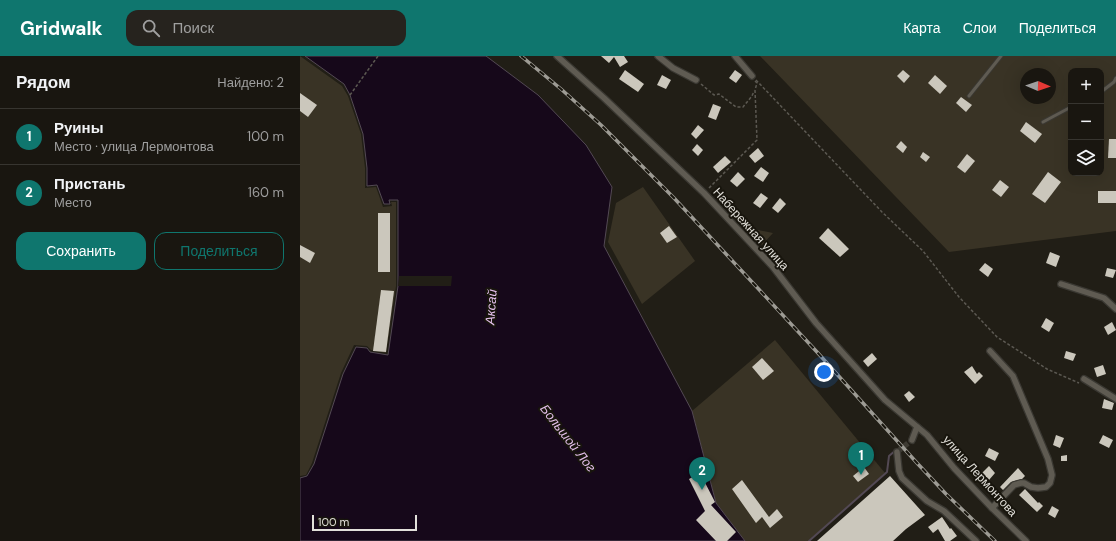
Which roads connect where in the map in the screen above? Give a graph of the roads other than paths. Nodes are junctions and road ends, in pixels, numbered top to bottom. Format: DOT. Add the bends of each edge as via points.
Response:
graph roads {
  1 [pos="557,56"];
  2 [pos="658,56"];
  3 [pos="735,56"];
  4 [pos="1001,56"];
  5 [pos="752,76"];
  6 [pos="1116,78"];
  7 [pos="696,80"];
  8 [pos="1104,90"];
  9 [pos="968,96"];
  10 [pos="1068,110"];
  11 [pos="1043,122"];
  12 [pos="1061,284"];
  13 [pos="1116,309"];
  14 [pos="990,351"];
  15 [pos="1084,379"];
  16 [pos="1116,399"];
  17 [pos="917,427"];
  18 [pos="912,440"];
  19 [pos="897,452"];
  20 [pos="992,508"];
  21 [pos="976,541"];
  22 [pos="1026,541"];
  1 -- 17 [label="street, Набережная улица" via="704,193 773,268 816,323 885,400"];
  2 -- 7 [label="street" via="673,68"];
  3 -- 5 [label="street"];
  4 -- 9 [label="lane"];
  6 -- 8 [label="lane"];
  10 -- 11 [label="lane"];
  12 -- 13 [label="street" via="1104,298"];
  14 -- 20 [label="street" via="1013,376 1048,458 1052,475 1046,487 1031,487 1024,483 1014,485"];
  15 -- 16 [label="street"];
  17 -- 18 [label="street"];
  17 -- 20 [label="street, улица Лермонтова"];
  19 -- 21 [label="street" via="902,478 927,501 944,511"];
  20 -- 22 [label="street, улица Лермонтова"];
}
